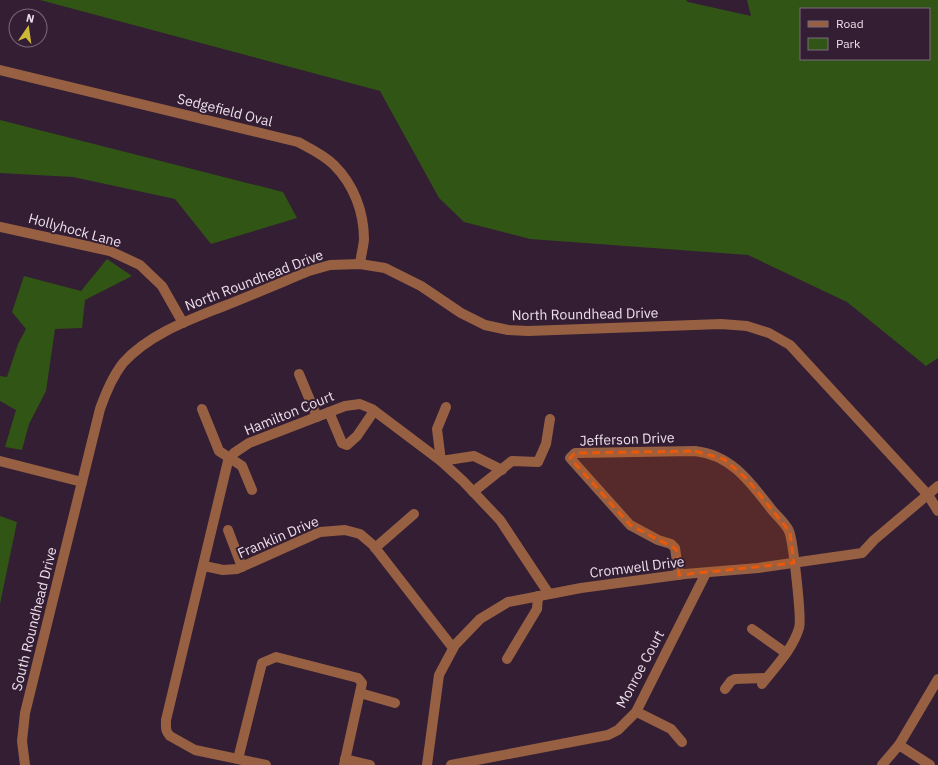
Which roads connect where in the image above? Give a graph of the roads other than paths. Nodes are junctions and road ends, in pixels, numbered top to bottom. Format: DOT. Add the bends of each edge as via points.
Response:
graph roads {
  1 [pos="0,70"];
  2 [pos="0,226"];
  3 [pos="360,264"];
  4 [pos="183,323"];
  5 [pos="299,374"];
  6 [pos="446,407"];
  7 [pos="202,410"];
  8 [pos="374,411"];
  9 [pos="329,412"];
  10 [pos="316,417"];
  11 [pos="550,419"];
  12 [pos="230,459"];
  13 [pos="0,461"];
  14 [pos="441,461"];
  15 [pos="502,470"];
  16 [pos="82,482"];
  17 [pos="938,486"];
  18 [pos="252,490"];
  19 [pos="473,492"];
  20 [pos="928,495"];
  21 [pos="938,511"];
  22 [pos="414,514"];
  23 [pos="228,530"];
  24 [pos="375,548"];
  25 [pos="794,563"];
  26 [pos="204,566"];
  27 [pos="242,567"];
  28 [pos="706,573"];
  29 [pos="679,575"];
  30 [pos="549,594"];
  31 [pos="538,596"];
  32 [pos="752,629"];
  33 [pos="453,648"];
  34 [pos="786,653"];
  35 [pos="508,659"];
  36 [pos="938,679"];
  37 [pos="725,689"];
  38 [pos="360,694"];
  39 [pos="395,703"];
  40 [pos="637,712"];
  41 [pos="682,742"];
  42 [pos="900,745"];
  43 [pos="238,759"];
  44 [pos="344,762"];
  45 [pos="25,765"];
  46 [pos="266,765"];
  47 [pos="370,765"];
  48 [pos="427,765"];
  49 [pos="451,765"];
  50 [pos="882,765"];
  51 [pos="930,765"];
  1 -- 3 [label="street, Sedgefield Oval" via="298,142 319,153 334,165 348,182 357,199 364,241"];
  2 -- 4 [label="street, Hollyhock Lane" via="110,251 140,265 162,286"];
  3 -- 4 [label="street, North Roundhead Drive" via="330,265 309,272"];
  3 -- 20 [label="street, North Roundhead Drive" via="385,268 421,286 461,314 485,325 508,330 721,324 747,326 769,333 790,345"];
  4 -- 16 [label="street, North Roundhead Drive" via="145,343 124,362 113,377 100,409"];
  5 -- 10 [label="street"];
  6 -- 14 [label="street" via="437,429"];
  7 -- 12 [label="street" via="216,447"];
  8 -- 9 [label="street, Hamilton Court" via="360,404"];
  8 -- 9 [label="street" via="357,436 347,445 342,443"];
  8 -- 14 [label="street, Hamilton Court"];
  9 -- 10 [label="street, Hamilton Court"];
  10 -- 12 [label="street, Hamilton Court" via="248,443"];
  11 -- 15 [label="street" via="546,444 538,462 512,461"];
  12 -- 18 [label="street" via="242,466"];
  12 -- 26 [label="street, Hamilton Court"];
  13 -- 16 [label="street"];
  14 -- 15 [label="street" via="474,456"];
  14 -- 19 [label="street, Hamilton Court"];
  15 -- 19 [label="street"];
  16 -- 45 [label="street, South Roundhead Drive" via="25,713 22,741"];
  17 -- 20 [label="street, Cromwell Drive"];
  19 -- 30 [label="street, Hamilton Court" via="500,520"];
  20 -- 21 [label="street"];
  20 -- 25 [label="street, Cromwell Drive" via="862,552"];
  22 -- 24 [label="street"];
  23 -- 27 [label="street"];
  24 -- 27 [label="street, Franklin Drive" via="360,534 345,530 320,532"];
  24 -- 33 [label="street, Franklin Drive"];
  25 -- 28 [label="street, Cromwell Drive"];
  25 -- 29 [label="street, Jefferson Drive" via="790,532 748,480 724,459 695,451 575,453 570,458 630,525 675,548"];
  25 -- 34 [label="street" via="800,627"];
  26 -- 27 [label="street, Franklin Drive" via="223,570"];
  26 -- 43 [label="street, Hamilton Court" via="166,720 166,733 195,750"];
  28 -- 29 [label="street, Cromwell Drive"];
  28 -- 40 [label="street, Monroe Court"];
  29 -- 30 [label="street, Cromwell Drive"];
  30 -- 31 [label="street, Cromwell Drive"];
  31 -- 33 [label="street, Cromwell Drive" via="508,602 480,619"];
  31 -- 35 [label="street" via="537,609"];
  32 -- 34 [label="street"];
  33 -- 48 [label="street, Cromwell Drive" via="439,675"];
  34 -- 37 [label="street" via="764,681 735,679"];
  36 -- 42 [label="street"];
  38 -- 39 [label="street"];
  38 -- 43 [label="street" via="362,683 358,678 276,657 262,663"];
  38 -- 44 [label="street"];
  40 -- 41 [label="street" via="671,729"];
  40 -- 49 [label="street, Monroe Court" via="618,730 608,735"];
  42 -- 50 [label="street"];
  42 -- 51 [label="street"];
  43 -- 46 [label="street, Hamilton Court"];
  44 -- 47 [label="street"];
}
